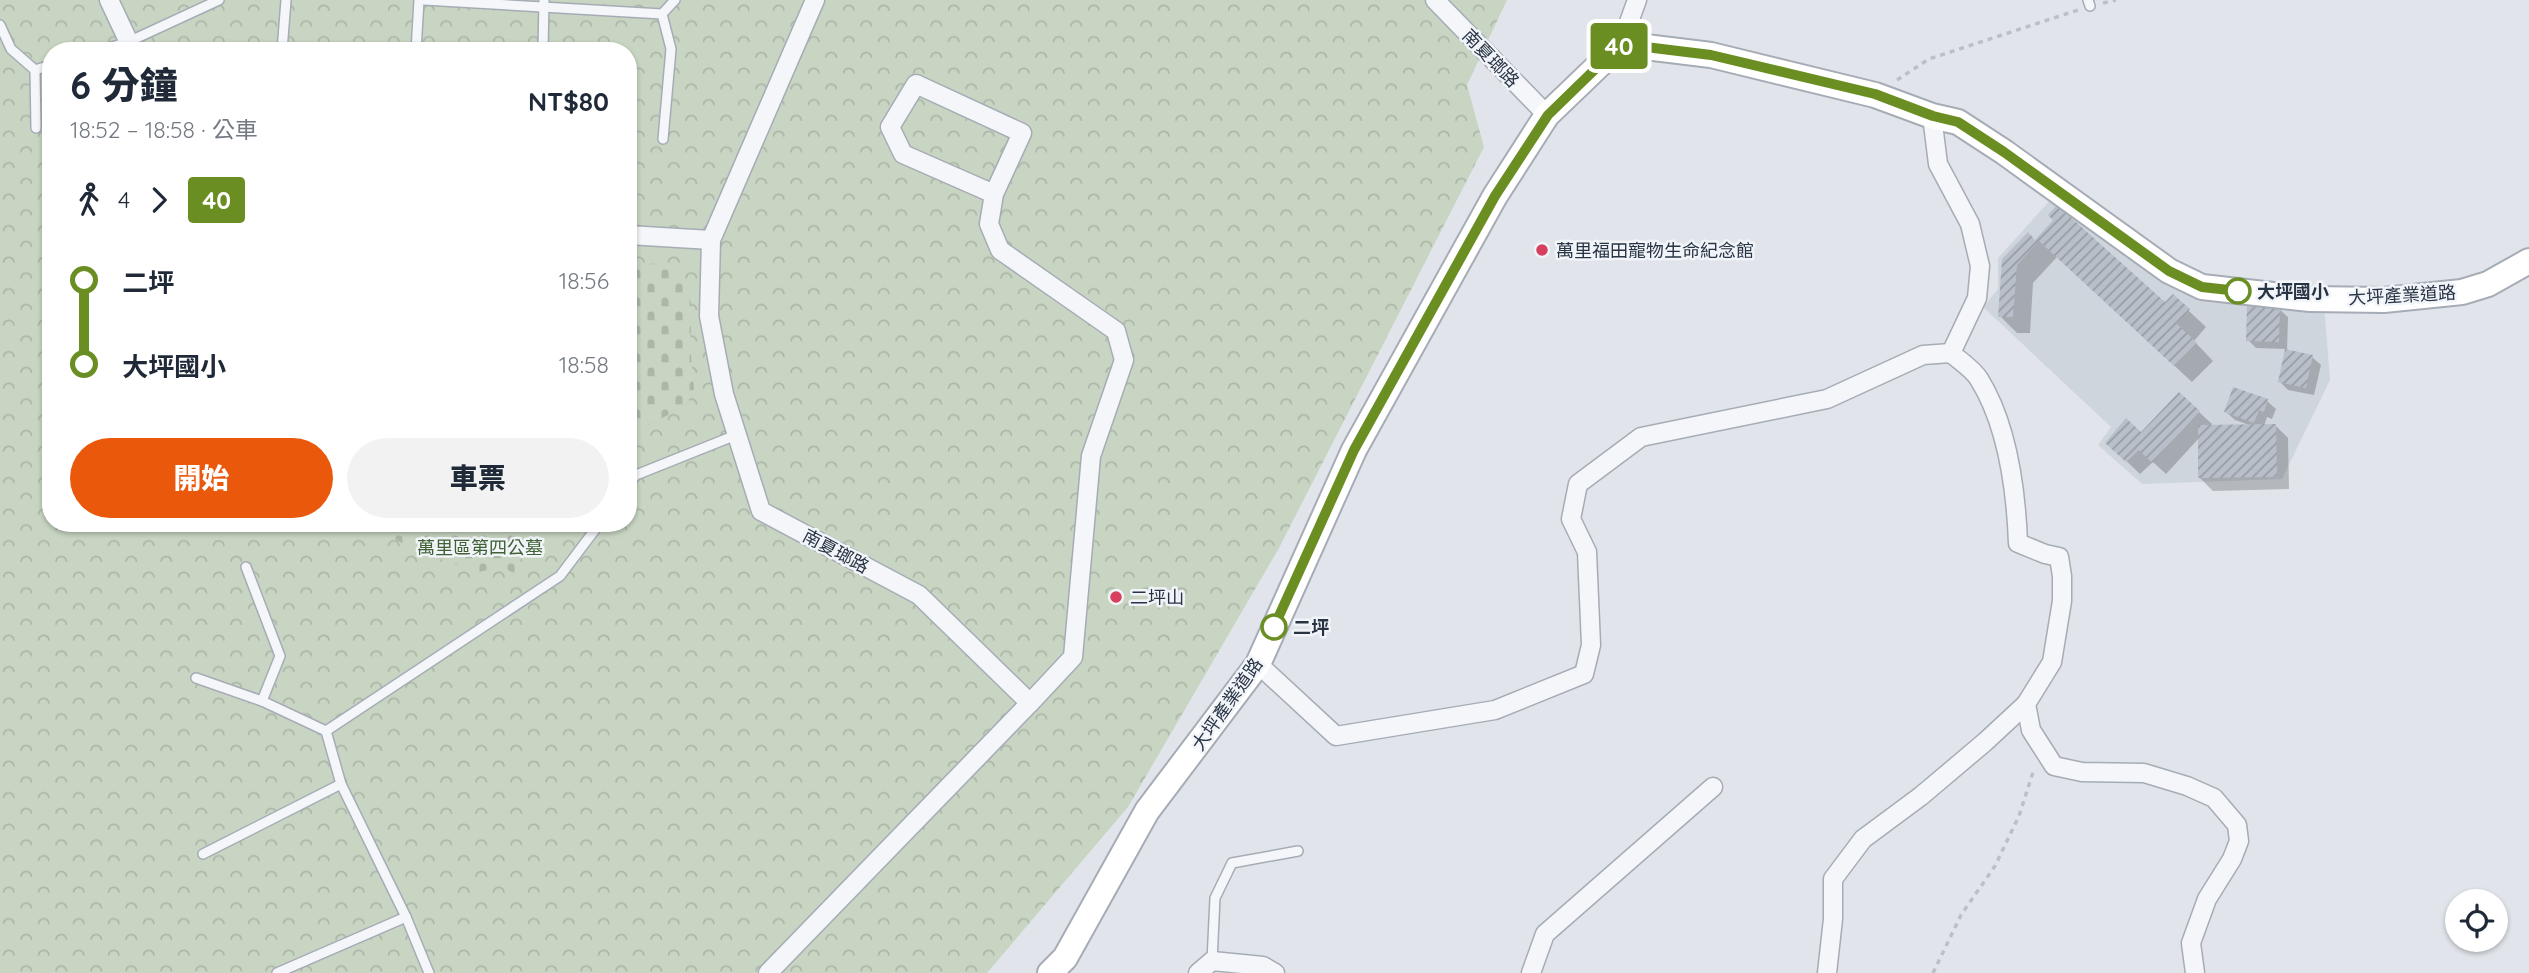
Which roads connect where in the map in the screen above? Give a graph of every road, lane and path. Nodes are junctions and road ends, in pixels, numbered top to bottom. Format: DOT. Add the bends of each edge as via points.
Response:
graph roads {
  1 [pos="109,0"];
  2 [pos="219,0"];
  3 [pos="285,0"];
  4 [pos="419,0"];
  5 [pos="424,0"];
  6 [pos="675,0"];
  7 [pos="815,0"];
  8 [pos="1435,0"];
  9 [pos="1637,0"];
  10 [pos="2116,0"];
  11 [pos="2089,3"];
  12 [pos="544,4"];
  13 [pos="662,14"];
  14 [pos="0,25"];
  15 [pos="129,42"];
  16 [pos="139,42"];
  17 [pos="283,42"];
  18 [pos="417,42"];
  19 [pos="543,42"];
  20 [pos="1621,44"];
  21 [pos="42,68"];
  22 [pos="34,70"];
  23 [pos="1875,94"];
  24 [pos="1548,115"];
  25 [pos="1933,116"];
  26 [pos="36,128"];
  27 [pos="663,139"];
  28 [pos="994,194"];
  29 [pos="637,236"];
  30 [pos="711,240"];
  31 [pos="2529,261"];
  32 [pos="1951,353"];
  33 [pos="736,435"];
  34 [pos="637,475"];
  35 [pos="593,532"];
  36 [pos="246,567"];
  37 [pos="1258,664"];
  38 [pos="196,678"];
  39 [pos="262,701"];
  40 [pos="1030,703"];
  41 [pos="2026,704"];
  42 [pos="326,731"];
  43 [pos="2043,752"];
  44 [pos="341,784"];
  45 [pos="1713,787"];
  46 [pos="1298,851"];
  47 [pos="203,854"];
  48 [pos="406,917"];
  49 [pos="1205,967"];
  50 [pos="276,973"];
  51 [pos="429,973"];
  52 [pos="768,973"];
  53 [pos="1050,973"];
  54 [pos="1275,973"];
  55 [pos="1531,973"];
  56 [pos="1827,973"];
  57 [pos="1933,973"];
  58 [pos="2195,973"];
  1 -- 15 [label="street"];
  2 -- 16 [label="lane"];
  3 -- 17 [label="lane"];
  4 -- 18 [label="lane"];
  5 -- 12 [label="lane"];
  6 -- 13 [label="lane"];
  7 -- 30 [label="street, 南夏瑯路"];
  8 -- 24 [label="street, 南夏瑯路"];
  9 -- 20 [label="street"];
  10 -- 11 [label="path"];
  11 -- 23 [label="path" via="1929,59"];
  12 -- 13 [label="lane"];
  12 -- 19 [label="lane"];
  13 -- 27 [label="lane" via="671,49"];
  14 -- 22 [label="lane" via="11,49"];
  20 -- 23 [label="street, 大坪產業道路" via="1711,55"];
  20 -- 24 [label="street, 大坪產業道路"];
  21 -- 22 [label="lane"];
  22 -- 26 [label="lane"];
  23 -- 25 [label="street, 大坪產業道路"];
  24 -- 37 [label="street, 大坪產業道路" via="1495,196 1354,450"];
  25 -- 31 [label="street, 大坪產業道路" via="1958,122 2169,271 2202,287 2310,299 2384,300 2462,292 2488,284"];
  25 -- 32 [label="street" via="1938,164 1970,225 1980,266 1978,298"];
  28 -- 28 [label="street" via="903,154 890,127 916,84 1022,132"];
  28 -- 40 [label="street" via="989,224 1000,250 1116,331 1124,360 1091,456 1073,657"];
  29 -- 30 [label="street"];
  30 -- 33 [label="street, 南夏瑯路" via="709,316"];
  32 -- 37 [label="street" via="1923,355 1827,399 1641,437 1578,484 1571,519 1587,552 1591,645 1584,674 1495,710 1336,736"];
  32 -- 41 [label="street" via="1978,376 2000,424 2017,503 2018,542 2059,557 2062,601 2052,662"];
  33 -- 34 [label="lane"];
  33 -- 40 [label="street, 南夏瑯路" via="761,511 919,596"];
  35 -- 42 [label="lane" via="560,576"];
  36 -- 39 [label="lane" via="281,656"];
  37 -- 53 [label="street, 大坪產業道路" via="1147,811 1065,958"];
  38 -- 39 [label="lane"];
  39 -- 42 [label="lane"];
  40 -- 52 [label="street"];
  41 -- 43 [label="street" via="2031,730"];
  41 -- 56 [label="street" via="1985,743 1863,839 1840,869 1833,879"];
  42 -- 44 [label="lane"];
  43 -- 57 [label="path" via="1995,866 1962,915"];
  43 -- 58 [label="street" via="2054,766 2081,772 2144,773 2187,786 2214,799 2237,825 2239,841 2232,859 2207,899 2191,943"];
  44 -- 47 [label="lane"];
  44 -- 48 [label="lane"];
  45 -- 55 [label="street" via="1545,934"];
  46 -- 49 [label="lane" via="1232,863 1215,898"];
  48 -- 50 [label="lane"];
  48 -- 51 [label="lane"];
  49 -- 54 [label="street" via="1263,966"];
}
